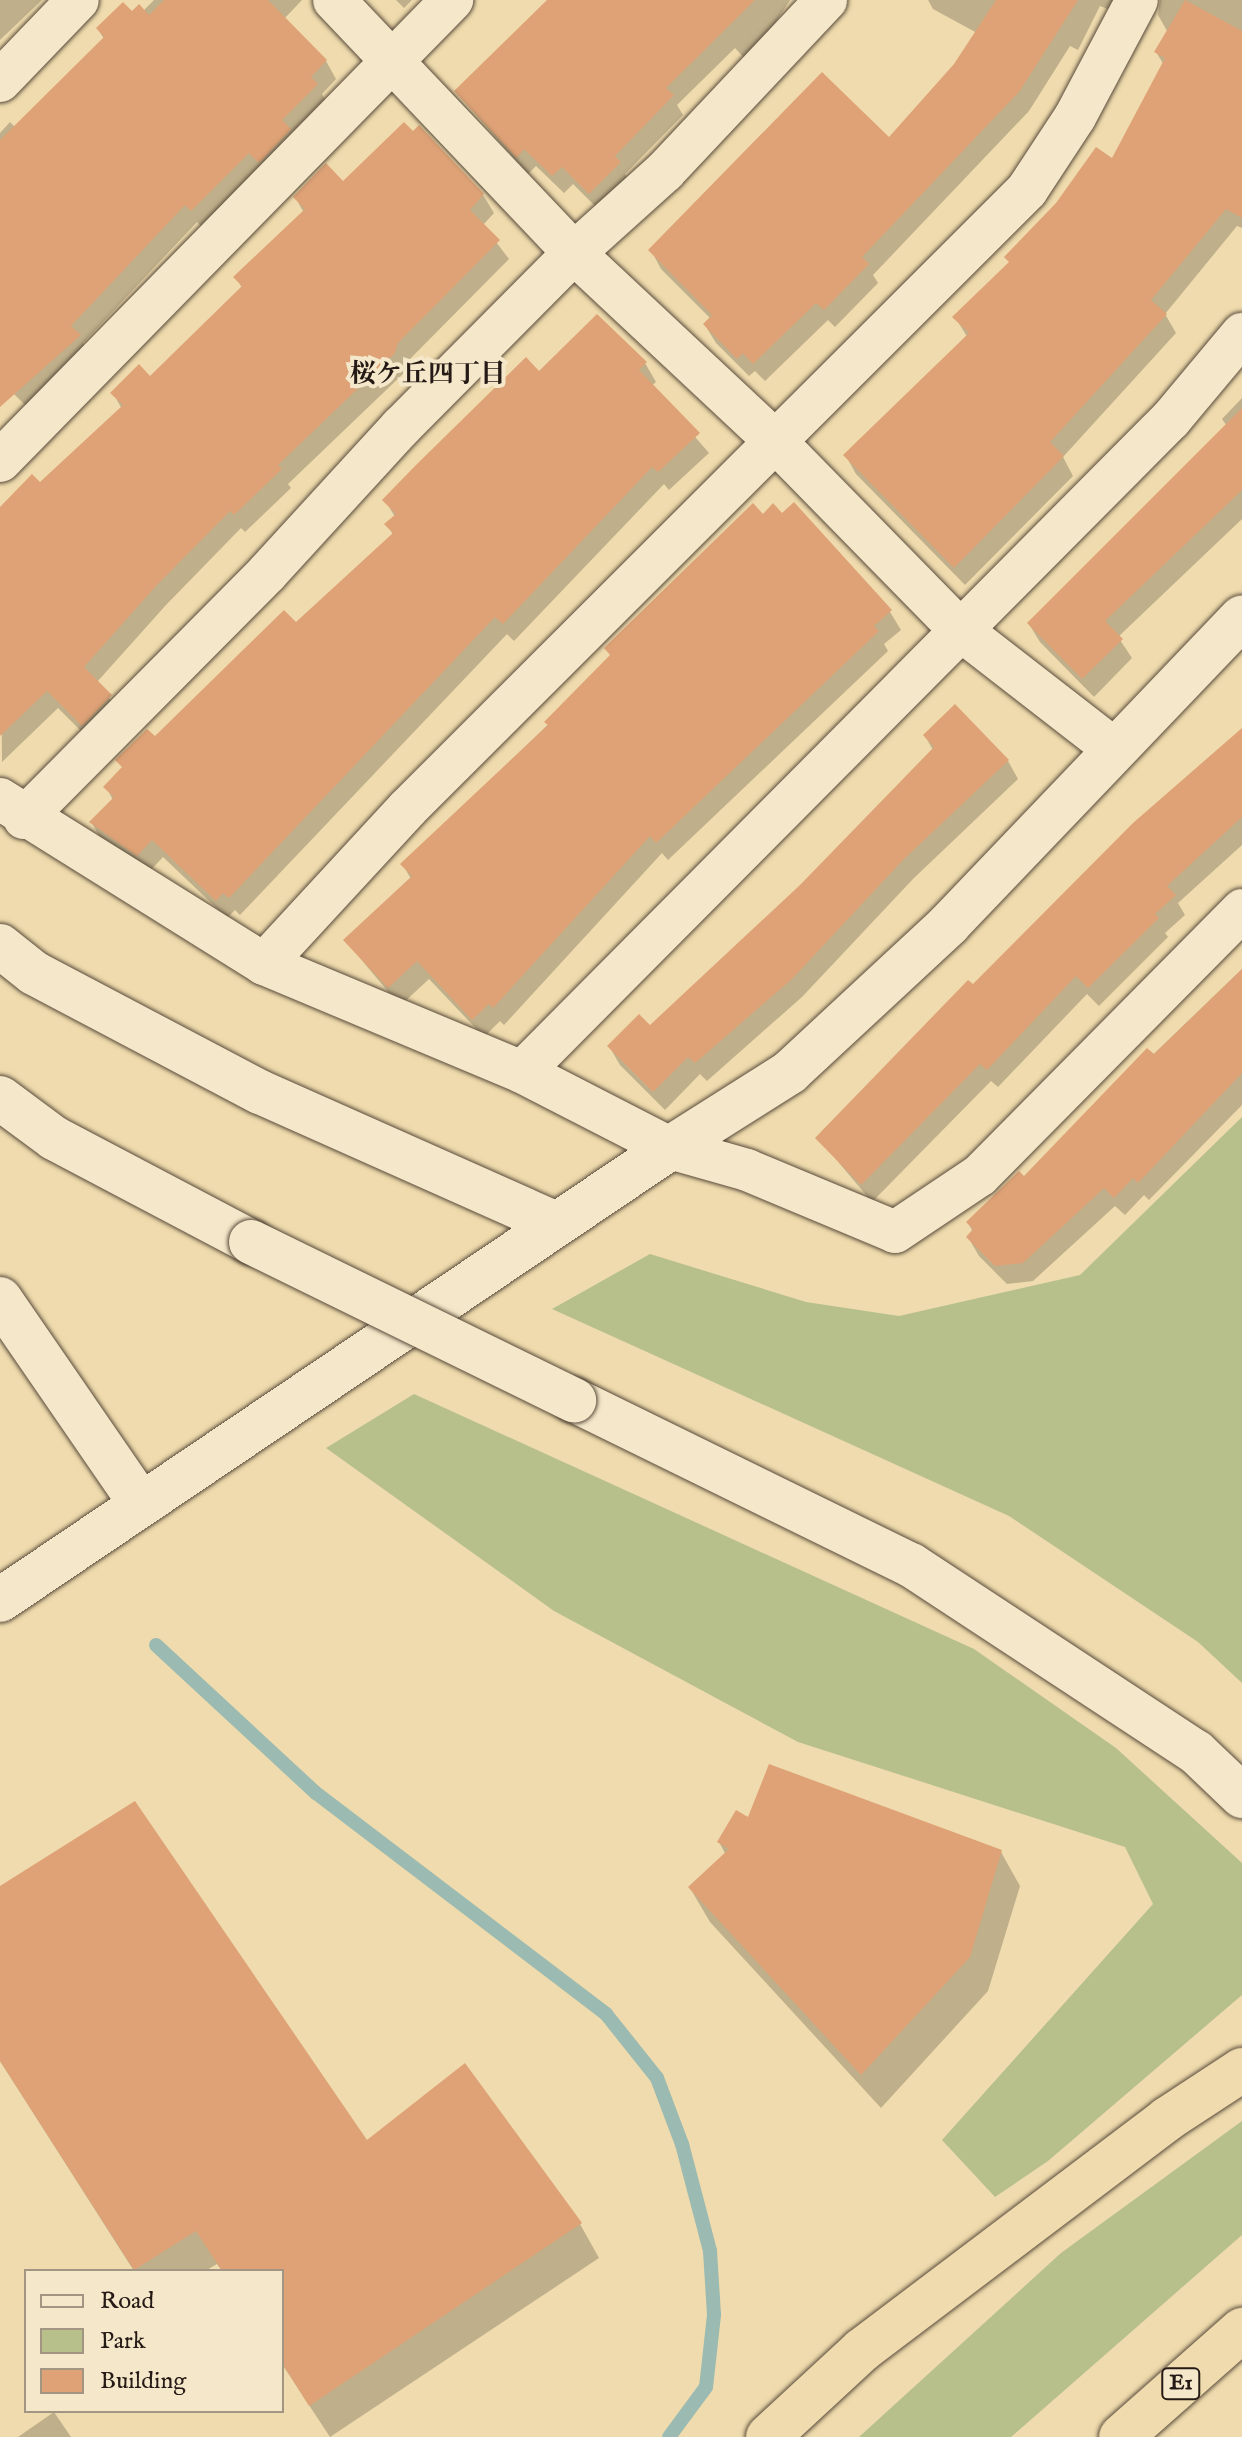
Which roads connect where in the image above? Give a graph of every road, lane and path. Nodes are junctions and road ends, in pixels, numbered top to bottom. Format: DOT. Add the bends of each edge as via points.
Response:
graph roads {
  1 [pos="78,0"];
  2 [pos="334,0"];
  3 [pos="452,0"];
  4 [pos="826,0"];
  5 [pos="1137,0"];
  6 [pos="393,60"];
  7 [pos="0,81"];
  8 [pos="574,253"];
  9 [pos="1242,334"];
  10 [pos="773,439"];
  11 [pos="0,461"];
  12 [pos="1240,621"];
  13 [pos="958,628"];
  14 [pos="1114,749"];
  15 [pos="12,809"];
  16 [pos="1242,910"];
  17 [pos="0,946"];
  18 [pos="264,964"];
  19 [pos="522,1072"];
  20 [pos="0,1098"];
  21 [pos="670,1148"];
  22 [pos="556,1224"];
  23 [pos="0,1299"];
  24 [pos="141,1504"];
  25 [pos="0,1600"];
  26 [pos="1242,1796"];
  27 [pos="1242,2070"];
  28 [pos="1242,2330"];
  29 [pos="768,2437"];
  30 [pos="1121,2437"];
  1 -- 7 [label="street"];
  2 -- 6 [label="street"];
  3 -- 6 [label="street"];
  4 -- 8 [label="street" via="665,171"];
  5 -- 10 [label="street" via="1075,117 1027,190"];
  6 -- 8 [label="street"];
  6 -- 11 [label="street"];
  8 -- 10 [label="street"];
  8 -- 15 [label="street"];
  9 -- 13 [label="street" via="1171,419"];
  10 -- 13 [label="street"];
  10 -- 18 [label="street" via="702,518 408,808"];
  12 -- 14 [label="street"];
  13 -- 14 [label="street"];
  13 -- 19 [label="street"];
  14 -- 21 [label="street" via="949,924 790,1072"];
  15 -- 18 [label="street"];
  16 -- 21 [label="street" via="980,1175 895,1232 747,1170"];
  17 -- 22 [label="street" via="34,973 260,1092"];
  18 -- 19 [label="street"];
  19 -- 21 [label="street"];
  20 -- 26 [label="street, bridge" via="54,1138 251,1242 911,1565 1196,1752"];
  21 -- 22 [label="street"];
  22 -- 24 [label="street"];
  23 -- 24 [label="street"];
  24 -- 25 [label="street"];
  27 -- 29 [label="highway" via="1167,2119 862,2350"];
  28 -- 30 [label="highway, E1"];
}
